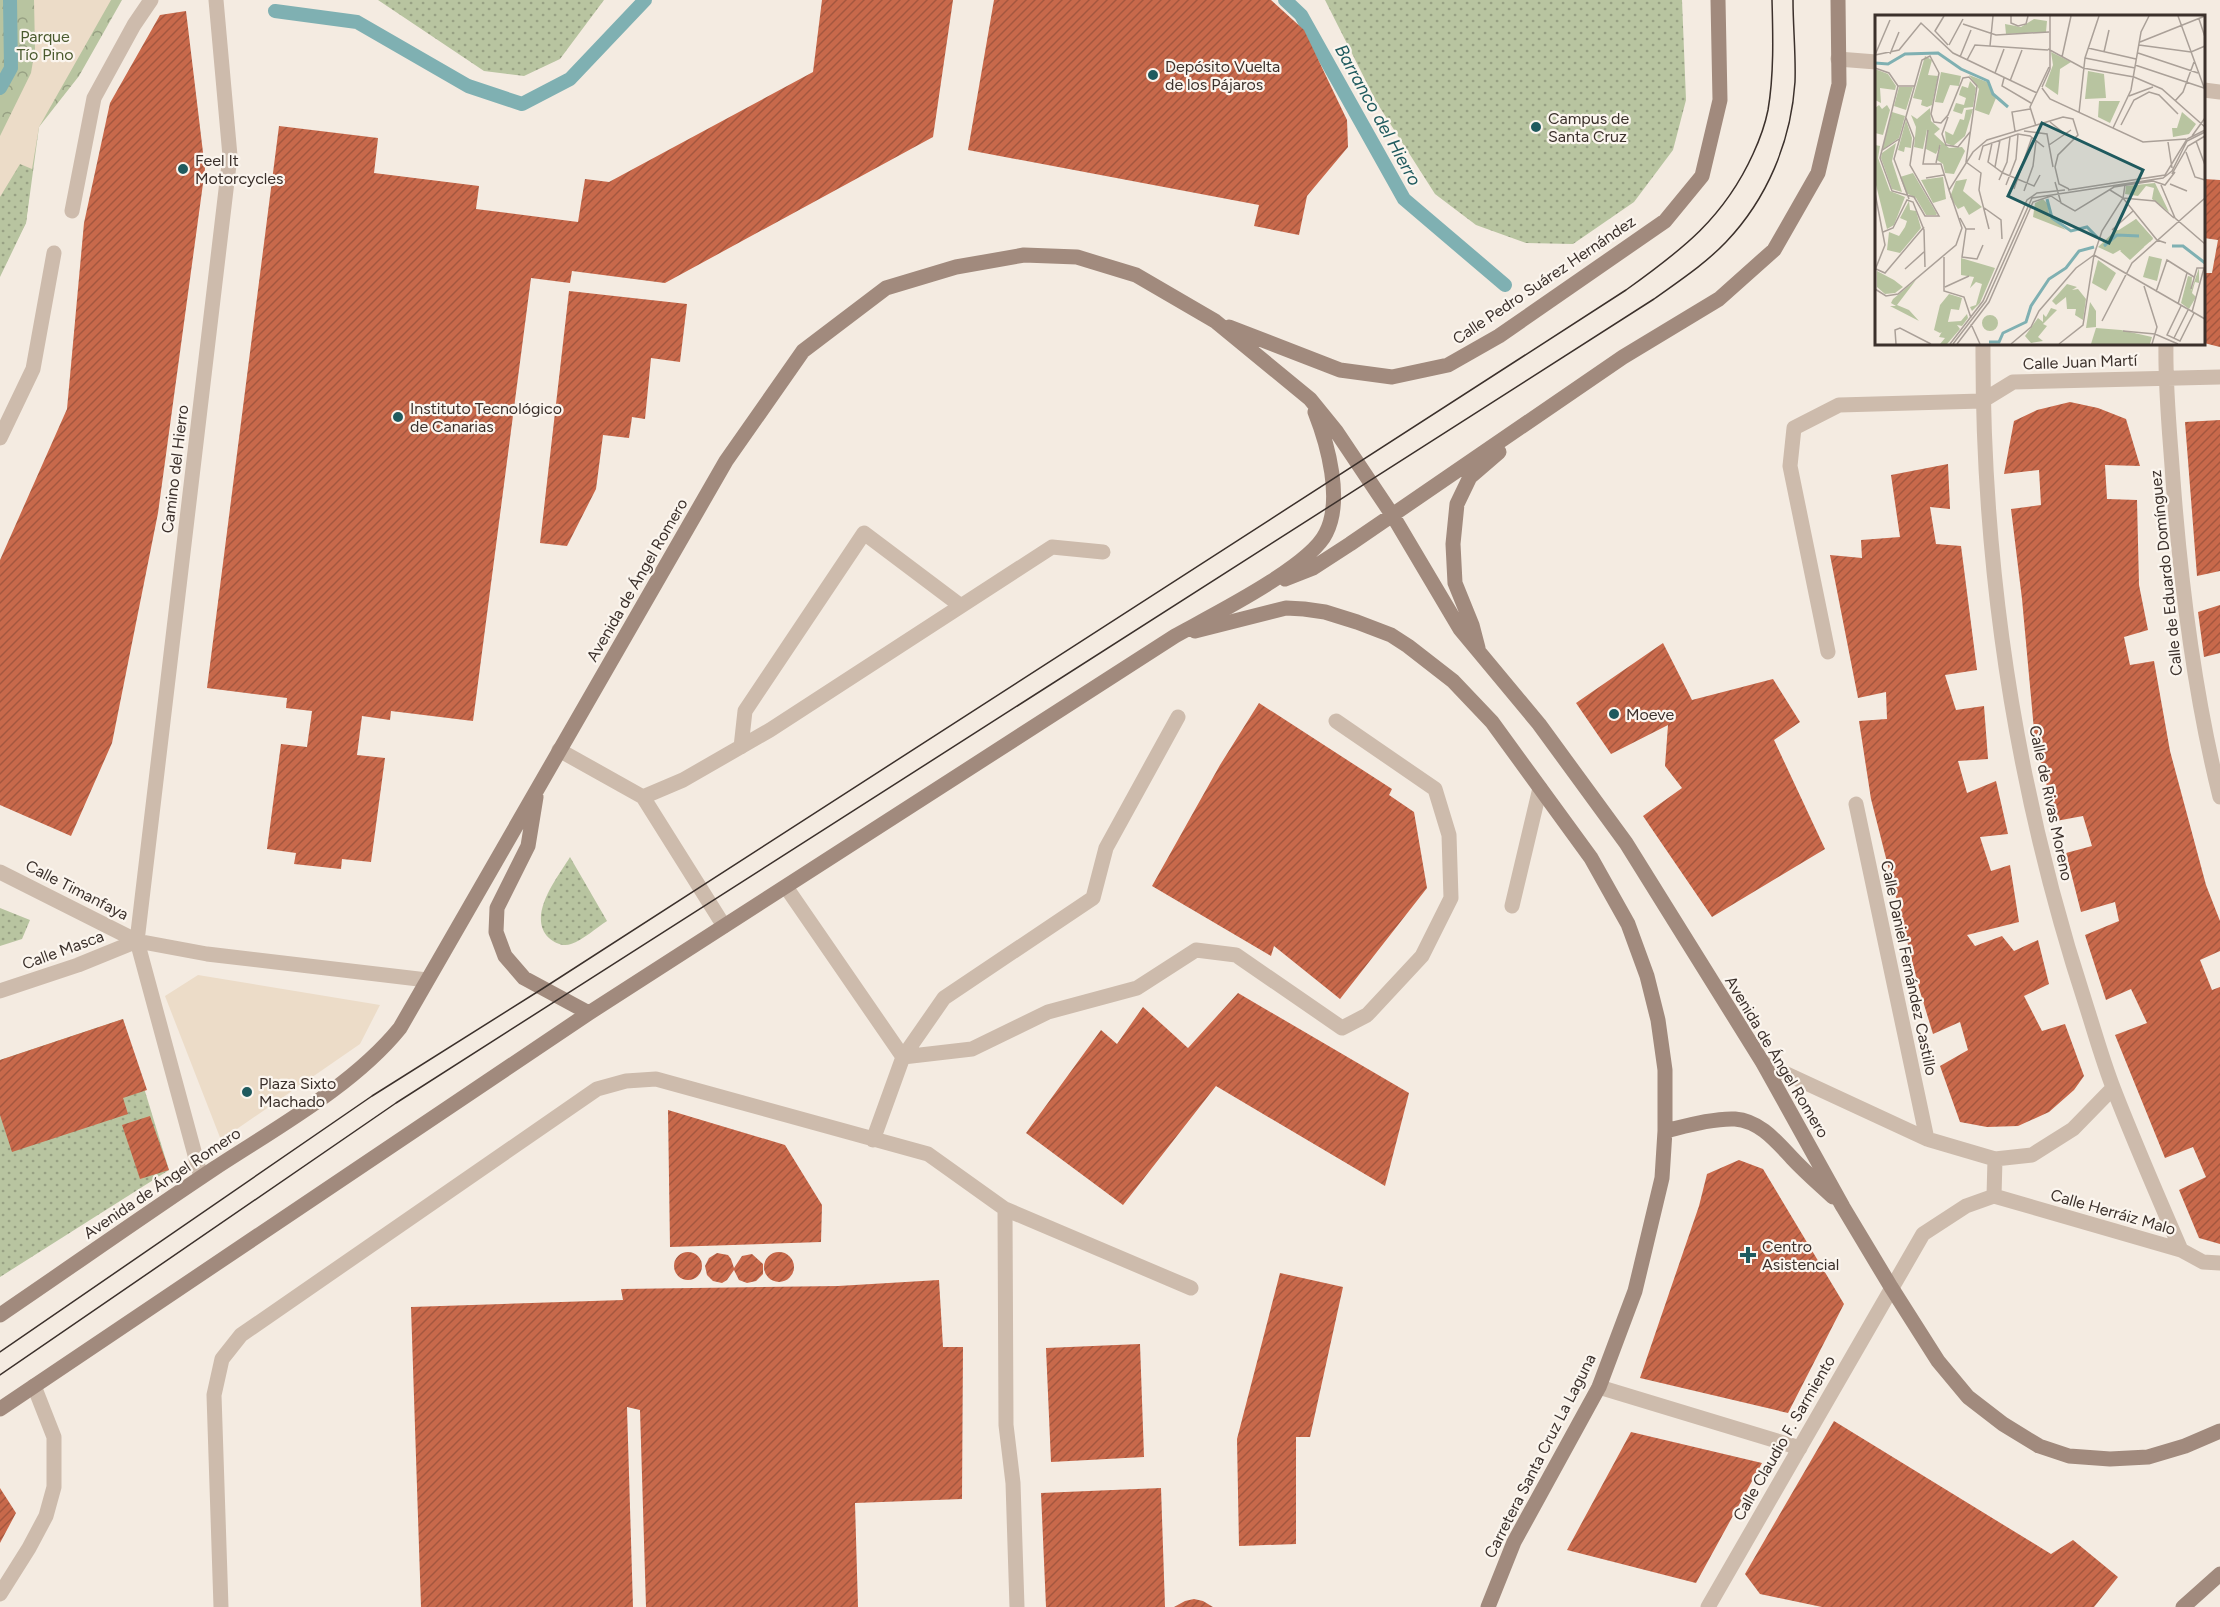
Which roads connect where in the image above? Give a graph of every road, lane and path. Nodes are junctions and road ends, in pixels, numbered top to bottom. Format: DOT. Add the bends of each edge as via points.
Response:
graph roads {
  1 [pos="151,0"];
  2 [pos="216,0"];
  3 [pos="1718,0"];
  4 [pos="1838,0"];
  5 [pos="1838,59"];
  6 [pos="1875,62"];
  7 [pos="2205,90"];
  8 [pos="2220,92"];
  9 [pos="72,211"];
  10 [pos="54,253"];
  11 [pos="1215,321"];
  12 [pos="1983,345"];
  13 [pos="2166,345"];
  14 [pos="2220,376"];
  15 [pos="2165,377"];
  16 [pos="1310,399"];
  17 [pos="1982,401"];
  18 [pos="1551,408"];
  19 [pos="0,438"];
  20 [pos="1393,516"];
  21 [pos="1103,552"];
  22 [pos="1250,594"];
  23 [pos="961,606"];
  24 [pos="1175,636"];
  25 [pos="1479,651"];
  26 [pos="1828,651"];
  27 [pos="1178,717"];
  28 [pos="1336,721"];
  29 [pos="741,747"];
  30 [pos="559,750"];
  31 [pos="537,788"];
  32 [pos="1540,788"];
  33 [pos="643,797"];
  34 [pos="2220,797"];
  35 [pos="1856,804"];
  36 [pos="0,872"];
  37 [pos="786,887"];
  38 [pos="1512,906"];
  39 [pos="724,926"];
  40 [pos="137,941"];
  41 [pos="427,980"];
  42 [pos="0,991"];
  43 [pos="589,1012"];
  44 [pos="903,1057"];
  45 [pos="1763,1063"];
  46 [pos="2113,1088"];
  47 [pos="1665,1131"];
  48 [pos="1927,1139"];
  49 [pos="873,1140"];
  50 [pos="1995,1159"];
  51 [pos="201,1177"];
  52 [pos="1994,1196"];
  53 [pos="1843,1207"];
  54 [pos="1005,1209"];
  55 [pos="2181,1250"];
  56 [pos="2220,1263"];
  57 [pos="1891,1287"];
  58 [pos="1191,1288"];
  59 [pos="0,1315"];
  60 [pos="34,1386"];
  61 [pos="1599,1387"];
  62 [pos="0,1409"];
  63 [pos="2220,1431"];
  64 [pos="1800,1448"];
  65 [pos="2220,1574"];
  66 [pos="0,1594"];
  67 [pos="1713,1606"];
  68 [pos="221,1607"];
  69 [pos="1017,1607"];
  70 [pos="1488,1607"];
  71 [pos="2183,1607"];
  1 -- 9 [label="street" via="94,98"];
  2 -- 40 [label="street, Camino del Hierro" via="230,156"];
  3 -- 11 [label="main road, Calle Pedro Suárez Hernández" via="1720,100 1702,176 1665,221 1498,336 1448,365 1392,376 1340,370"];
  4 -- 5 [label="main road"];
  5 -- 6 [label="street"];
  5 -- 18 [label="main road" via="1839,84 1818,173 1774,250 1719,298 1623,357"];
  7 -- 8 [label="street"];
  10 -- 19 [label="street" via="33,369"];
  11 -- 16 [label="main road, Avenida de Ángel Romero"];
  11 -- 30 [label="main road, Avenida de Ángel Romero" via="1136,275 1077,257 1024,255 956,267 886,288 803,351 726,461"];
  12 -- 17 [label="street, Calle de Rivas Moreno"];
  13 -- 15 [label="street, Calle de Eduardo Domínguez"];
  14 -- 15 [label="street, Calle Juan Martí"];
  15 -- 17 [label="street, Calle Juan Martí" via="2013,382"];
  15 -- 34 [label="street, Calle de Eduardo Domínguez" via="2187,630 2205,739"];
  16 -- 20 [label="main road, Avenida de Ángel Romero"];
  16 -- 22 [label="main road" via="1330,461 1334,504 1327,533 1311,554"];
  17 -- 26 [label="street, Calle Juan Martí" via="1839,405 1794,428 1790,466"];
  17 -- 46 [label="street, Calle de Rivas Moreno" via="1991,547 2022,764 2048,877"];
  18 -- 20 [label="main road"];
  18 -- 25 [label="main road" via="1470,477 1457,504 1455,583"];
  20 -- 22 [label="main road" via="1313,568"];
  20 -- 25 [label="main road, Avenida de Ángel Romero" via="1460,629"];
  21 -- 23 [label="street" via="1052,547"];
  22 -- 24 [label="main road"];
  23 -- 29 [label="street"];
  23 -- 29 [label="street" via="864,533 745,711"];
  24 -- 32 [label="main road, Carretera Santa Cruz La Laguna" via="1286,608 1325,612 1391,635 1453,681 1492,722"];
  24 -- 37 [label="main road"];
  25 -- 45 [label="main road, Avenida de Ángel Romero" via="1539,724 1626,843"];
  27 -- 44 [label="street" via="1106,848 1093,898 944,998"];
  28 -- 44 [label="street" via="1435,789 1449,836 1451,898 1422,957 1368,1015 1342,1028 1236,955 1196,950 1137,988 1048,1012 972,1049"];
  29 -- 33 [label="street" via="683,780"];
  30 -- 31 [label="main road, Avenida de Ángel Romero"];
  30 -- 33 [label="street"];
  31 -- 41 [label="main road, Avenida de Ángel Romero"];
  31 -- 43 [label="main road" via="528,846 497,908 496,932 505,956 524,978"];
  32 -- 38 [label="street"];
  32 -- 47 [label="main road, Carretera Santa Cruz La Laguna" via="1591,858 1628,924 1647,976 1665,1070"];
  33 -- 39 [label="street"];
  35 -- 48 [label="street, Calle Daniel Fernández Castillo"];
  36 -- 40 [label="street, Calle Timanfaya"];
  37 -- 39 [label="main road"];
  37 -- 44 [label="street"];
  39 -- 43 [label="main road"];
  40 -- 41 [label="street, Calle Timanfaya" via="207,954"];
  40 -- 42 [label="street, Calle Masca"];
  40 -- 51 [label="street"];
  41 -- 51 [label="main road, Avenida de Ángel Romero" via="400,1028 365,1065"];
  43 -- 60 [label="main road"];
  44 -- 49 [label="street"];
  45 -- 48 [label="street"];
  45 -- 53 [label="main road, Avenida de Ángel Romero"];
  46 -- 50 [label="street" via="2073,1129 2032,1155"];
  46 -- 55 [label="street, Calle de Rivas Moreno"];
  47 -- 53 [label="main road" via="1736,1119 1758,1126"];
  47 -- 61 [label="main road, Carretera Santa Cruz La Laguna" via="1662,1178 1635,1291"];
  48 -- 50 [label="street"];
  49 -- 54 [label="street" via="928,1154"];
  49 -- 68 [label="street" via="656,1079 626,1081 597,1089 241,1335 222,1359 214,1395"];
  50 -- 52 [label="street"];
  51 -- 59 [label="main road, Avenida de Ángel Romero"];
  52 -- 55 [label="street, Calle Herráiz Malo"];
  52 -- 57 [label="street, Calle Claudio F. Sarmiento" via="1966,1206 1923,1234"];
  53 -- 57 [label="main road, Avenida de Ángel Romero"];
  54 -- 58 [label="street"];
  54 -- 69 [label="street" via="1006,1425 1013,1484"];
  55 -- 56 [label="street, Calle Herráiz Malo" via="2203,1262"];
  57 -- 63 [label="main road, Avenida de Ángel Romero" via="1938,1361 1968,1397 2039,1446 2069,1456 2148,1457"];
  57 -- 64 [label="street, Calle Claudio F. Sarmiento"];
  60 -- 62 [label="main road"];
  60 -- 66 [label="street" via="54,1437 54,1487 46,1516 30,1548"];
  61 -- 64 [label="street"];
  61 -- 70 [label="main road, Carretera Santa Cruz La Laguna" via="1514,1542"];
  64 -- 67 [label="street, Calle Claudio F. Sarmiento"];
  65 -- 71 [label="main road"];
}
